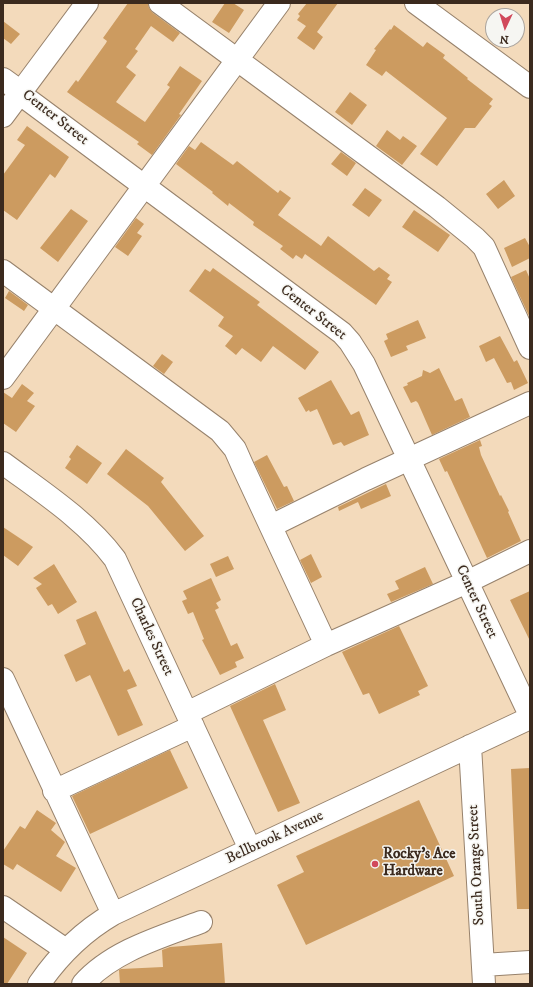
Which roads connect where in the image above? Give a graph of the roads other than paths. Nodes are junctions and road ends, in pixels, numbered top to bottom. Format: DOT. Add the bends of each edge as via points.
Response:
graph roads {
  1 [pos="87,3"];
  2 [pos="160,3"];
  3 [pos="279,3"];
  4 [pos="416,3"];
  5 [pos="237,60"];
  6 [pos="3,79"];
  7 [pos="530,87"];
  8 [pos="21,92"];
  9 [pos="3,116"];
  10 [pos="144,186"];
  11 [pos="3,271"];
  12 [pos="54,309"];
  13 [pos="530,348"];
  14 [pos="3,378"];
  15 [pos="530,403"];
  16 [pos="408,460"];
  17 [pos="3,463"];
  18 [pos="271,526"];
  19 [pos="530,551"];
  20 [pos="466,582"];
  21 [pos="326,645"];
  22 [pos="3,679"];
  23 [pos="530,717"];
  24 [pos="190,719"];
  25 [pos="470,746"];
  26 [pos="54,791"];
  27 [pos="250,849"];
  28 [pos="3,907"];
  29 [pos="113,914"];
  30 [pos="201,922"];
  31 [pos="66,950"];
  32 [pos="530,962"];
  33 [pos="483,974"];
  34 [pos="39,984"];
  35 [pos="83,984"];
  1 -- 8 [label="main road"];
  2 -- 5 [label="main road"];
  3 -- 5 [label="main road"];
  4 -- 7 [label="main road"];
  5 -- 10 [label="main road"];
  5 -- 13 [label="main road" via="437,206 475,238 484,247"];
  6 -- 8 [label="main road, Center Street"];
  8 -- 9 [label="main road"];
  8 -- 10 [label="main road, Center Street"];
  10 -- 12 [label="main road"];
  10 -- 16 [label="main road, Center Street" via="342,333 364,364"];
  11 -- 12 [label="main road"];
  12 -- 14 [label="main road"];
  12 -- 18 [label="main road" via="220,431 235,450"];
  15 -- 16 [label="main road"];
  16 -- 18 [label="main road"];
  16 -- 20 [label="main road, Center Street"];
  17 -- 24 [label="main road, Charles Street" via="85,526 105,546 121,572"];
  18 -- 21 [label="main road"];
  19 -- 20 [label="main road"];
  20 -- 21 [label="main road"];
  20 -- 23 [label="main road, Center Street"];
  21 -- 24 [label="main road"];
  22 -- 26 [label="main road"];
  23 -- 25 [label="main road, Bellbrook Avenue"];
  24 -- 26 [label="main road"];
  24 -- 27 [label="main road, Charles Street"];
  25 -- 27 [label="main road, Bellbrook Avenue"];
  25 -- 33 [label="main road, South Orange Street"];
  26 -- 29 [label="main road"];
  27 -- 29 [label="main road, Bellbrook Avenue"];
  28 -- 31 [label="main road"];
  29 -- 31 [label="main road, Bellbrook Avenue" via="87,931"];
  30 -- 35 [label="main road" via="135,948 93,972"];
  31 -- 34 [label="main road, Bellbrook Avenue"];
  32 -- 33 [label="main road"];
}
